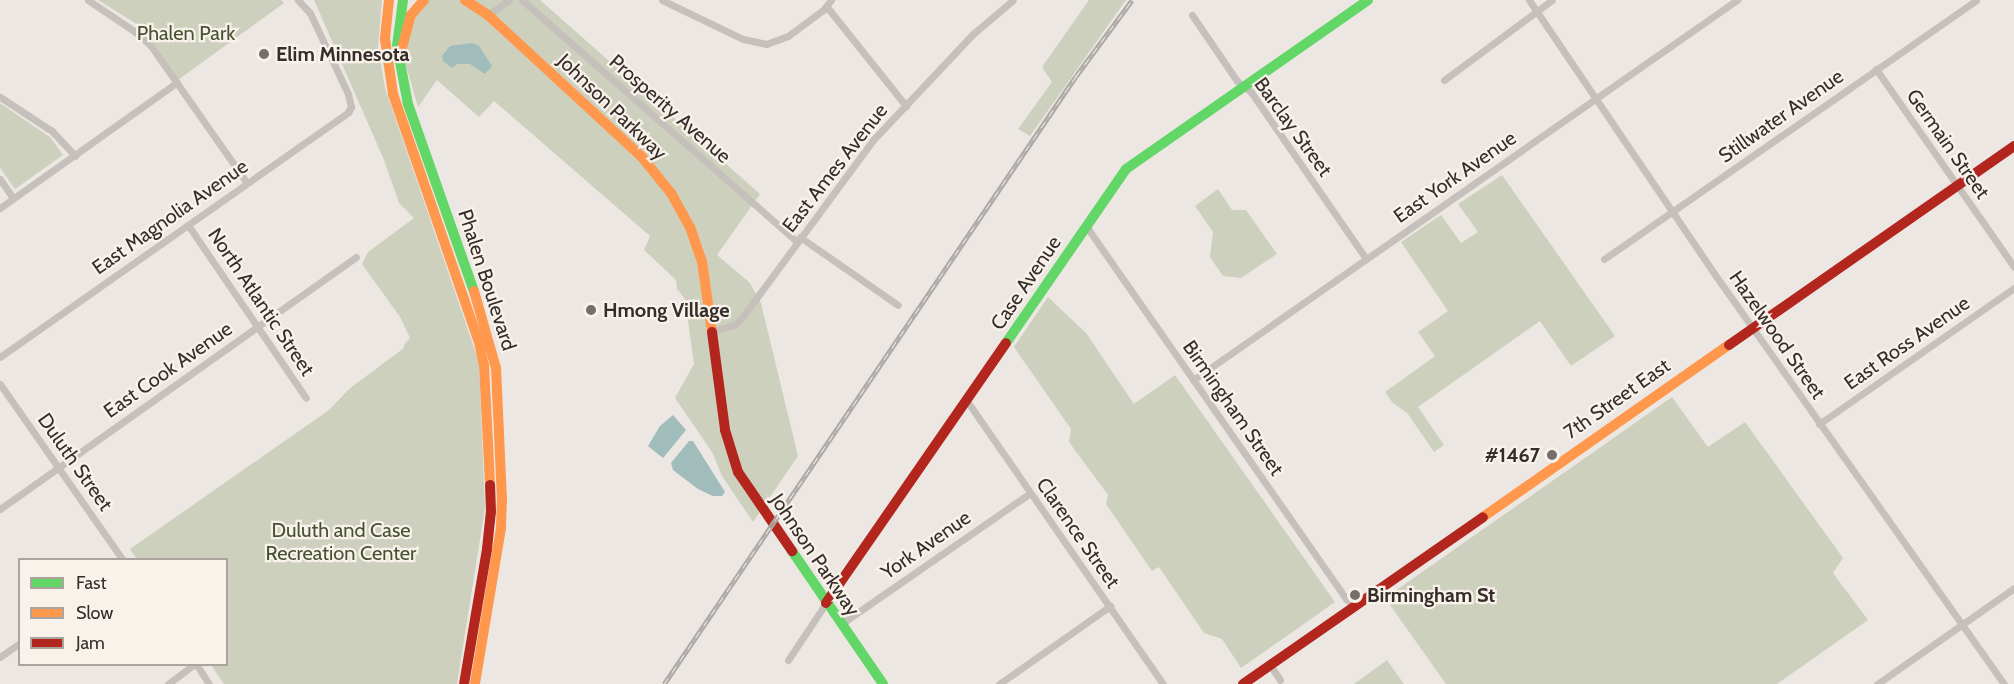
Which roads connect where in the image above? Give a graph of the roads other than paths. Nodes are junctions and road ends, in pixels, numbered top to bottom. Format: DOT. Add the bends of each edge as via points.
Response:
graph roads {
  1 [pos="88,0"];
  2 [pos="298,0"];
  3 [pos="389,0"];
  4 [pos="403,0"];
  5 [pos="424,0"];
  6 [pos="465,0"];
  7 [pos="509,0"];
  8 [pos="522,0"];
  9 [pos="662,0"];
  10 [pos="831,0"];
  11 [pos="1013,0"];
  12 [pos="1366,0"];
  13 [pos="1529,0"];
  14 [pos="1552,0"];
  15 [pos="1737,0"];
  16 [pos="1976,0"];
  17 [pos="827,7"];
  18 [pos="1536,11"];
  19 [pos="488,15"];
  20 [pos="1192,15"];
  21 [pos="1876,69"];
  22 [pos="1444,80"];
  23 [pos="177,82"];
  24 [pos="1245,86"];
  25 [pos="406,96"];
  26 [pos="0,97"];
  27 [pos="1595,99"];
  28 [pos="906,106"];
  29 [pos="2014,146"];
  30 [pos="75,156"];
  31 [pos="0,179"];
  32 [pos="247,183"];
  33 [pos="1957,185"];
  34 [pos="13,198"];
  35 [pos="0,208"];
  36 [pos="1673,211"];
  37 [pos="188,225"];
  38 [pos="1086,226"];
  39 [pos="799,240"];
  40 [pos="356,257"];
  41 [pos="1366,259"];
  42 [pos="1604,259"];
  43 [pos="2014,267"];
  44 [pos="2014,288"];
  45 [pos="898,305"];
  46 [pos="257,327"];
  47 [pos="1752,328"];
  48 [pos="713,331"];
  49 [pos="0,357"];
  50 [pos="1193,380"];
  51 [pos="0,384"];
  52 [pos="306,398"];
  53 [pos="967,401"];
  54 [pos="1820,424"];
  55 [pos="59,468"];
  56 [pos="1030,493"];
  57 [pos="0,509"];
  58 [pos="122,558"];
  59 [pos="2014,588"];
  60 [pos="826,603"];
  61 [pos="1110,606"];
  62 [pos="1354,606"];
  63 [pos="841,624"];
  64 [pos="1960,626"];
  65 [pos="18,644"];
  66 [pos="0,657"];
  67 [pos="788,660"];
  68 [pos="1270,665"];
  69 [pos="193,666"];
  70 [pos="197,666"];
  71 [pos="1280,680"];
  72 [pos="168,684"];
  73 [pos="209,684"];
  74 [pos="464,684"];
  75 [pos="475,684"];
  76 [pos="883,684"];
  77 [pos="999,684"];
  78 [pos="1163,684"];
  79 [pos="1243,684"];
  80 [pos="1877,684"];
  81 [pos="2004,684"];
  1 -- 23 [label="street" via="137,33"];
  2 -- 32 [label="street, East Magnolia Avenue" via="310,13 350,99 348,112"];
  3 -- 74 [label="street, Phalen Boulevard" via="385,39 393,94 484,365 491,512"];
  4 -- 25 [label="street, Phalen Boulevard" via="397,46"];
  5 -- 25 [label="street" via="411,15 402,43"];
  6 -- 19 [label="street, Johnson Parkway"];
  7 -- 19 [label="street"];
  8 -- 39 [label="street, Prosperity Avenue"];
  9 -- 17 [label="street" via="757,43 783,39"];
  10 -- 17 [label="street"];
  11 -- 28 [label="street, East Ames Avenue" via="974,34"];
  12 -- 24 [label="street, Case Avenue"];
  13 -- 18 [label="street, Hazelwood Street"];
  14 -- 18 [label="street"];
  15 -- 27 [label="street, East York Avenue"];
  16 -- 21 [label="street, Stillwater Avenue"];
  17 -- 28 [label="street"];
  18 -- 22 [label="street"];
  18 -- 27 [label="street, Hazelwood Street"];
  19 -- 48 [label="street, Johnson Parkway" via="641,156 671,193 690,227 702,261"];
  20 -- 24 [label="street, Barclay Street"];
  21 -- 33 [label="street, Germain Street"];
  21 -- 36 [label="street, Stillwater Avenue"];
  23 -- 30 [label="street"];
  23 -- 32 [label="street"];
  24 -- 38 [label="street, Case Avenue" via="1126,169"];
  24 -- 41 [label="street, Barclay Street"];
  25 -- 75 [label="street, Phalen Boulevard" via="482,314 496,368 501,528"];
  26 -- 30 [label="street" via="52,131"];
  27 -- 36 [label="street, Hazelwood Street"];
  27 -- 41 [label="street, East York Avenue"];
  28 -- 39 [label="street, East Ames Avenue" via="873,140"];
  29 -- 33 [label="street, 7th Street East"];
  30 -- 34 [label="street"];
  31 -- 34 [label="street"];
  32 -- 37 [label="street, East Magnolia Avenue"];
  33 -- 43 [label="street, Germain Street"];
  33 -- 47 [label="street, 7th Street East"];
  34 -- 35 [label="street"];
  36 -- 42 [label="street, Stillwater Avenue"];
  36 -- 47 [label="street, Hazelwood Street"];
  37 -- 46 [label="street, North Atlantic Street"];
  37 -- 49 [label="street, East Magnolia Avenue"];
  38 -- 50 [label="street, Birmingham Street"];
  38 -- 53 [label="street, Case Avenue"];
  39 -- 45 [label="street, Prosperity Avenue"];
  39 -- 48 [label="street, East Ames Avenue" via="741,319"];
  40 -- 46 [label="street, East Cook Avenue"];
  41 -- 50 [label="street, East York Avenue"];
  44 -- 54 [label="street, East Ross Avenue"];
  46 -- 52 [label="street, North Atlantic Street"];
  46 -- 55 [label="street, East Cook Avenue"];
  47 -- 54 [label="street, Hazelwood Street"];
  47 -- 62 [label="street, 7th Street East"];
  48 -- 60 [label="street, Johnson Parkway" via="725,430 738,472"];
  50 -- 62 [label="street, Birmingham Street"];
  51 -- 55 [label="street, Duluth Street"];
  53 -- 56 [label="street, Clarence Street"];
  53 -- 60 [label="street, Case Avenue"];
  54 -- 64 [label="street, Hazelwood Street"];
  55 -- 57 [label="street, East Cook Avenue"];
  55 -- 58 [label="street, Duluth Street"];
  56 -- 61 [label="street, Clarence Street"];
  56 -- 63 [label="street, York Avenue"];
  59 -- 64 [label="street"];
  60 -- 63 [label="street, Johnson Parkway"];
  60 -- 67 [label="street, Case Avenue"];
  61 -- 77 [label="street"];
  61 -- 78 [label="street, Clarence Street"];
  62 -- 68 [label="street, 7th Street East"];
  63 -- 76 [label="street, Johnson Parkway"];
  64 -- 80 [label="street"];
  64 -- 81 [label="street, Hazelwood Street"];
  65 -- 66 [label="street"];
  68 -- 71 [label="street"];
  68 -- 79 [label="street, 7th Street East"];
  69 -- 72 [label="street"];
  70 -- 73 [label="street"];
}
